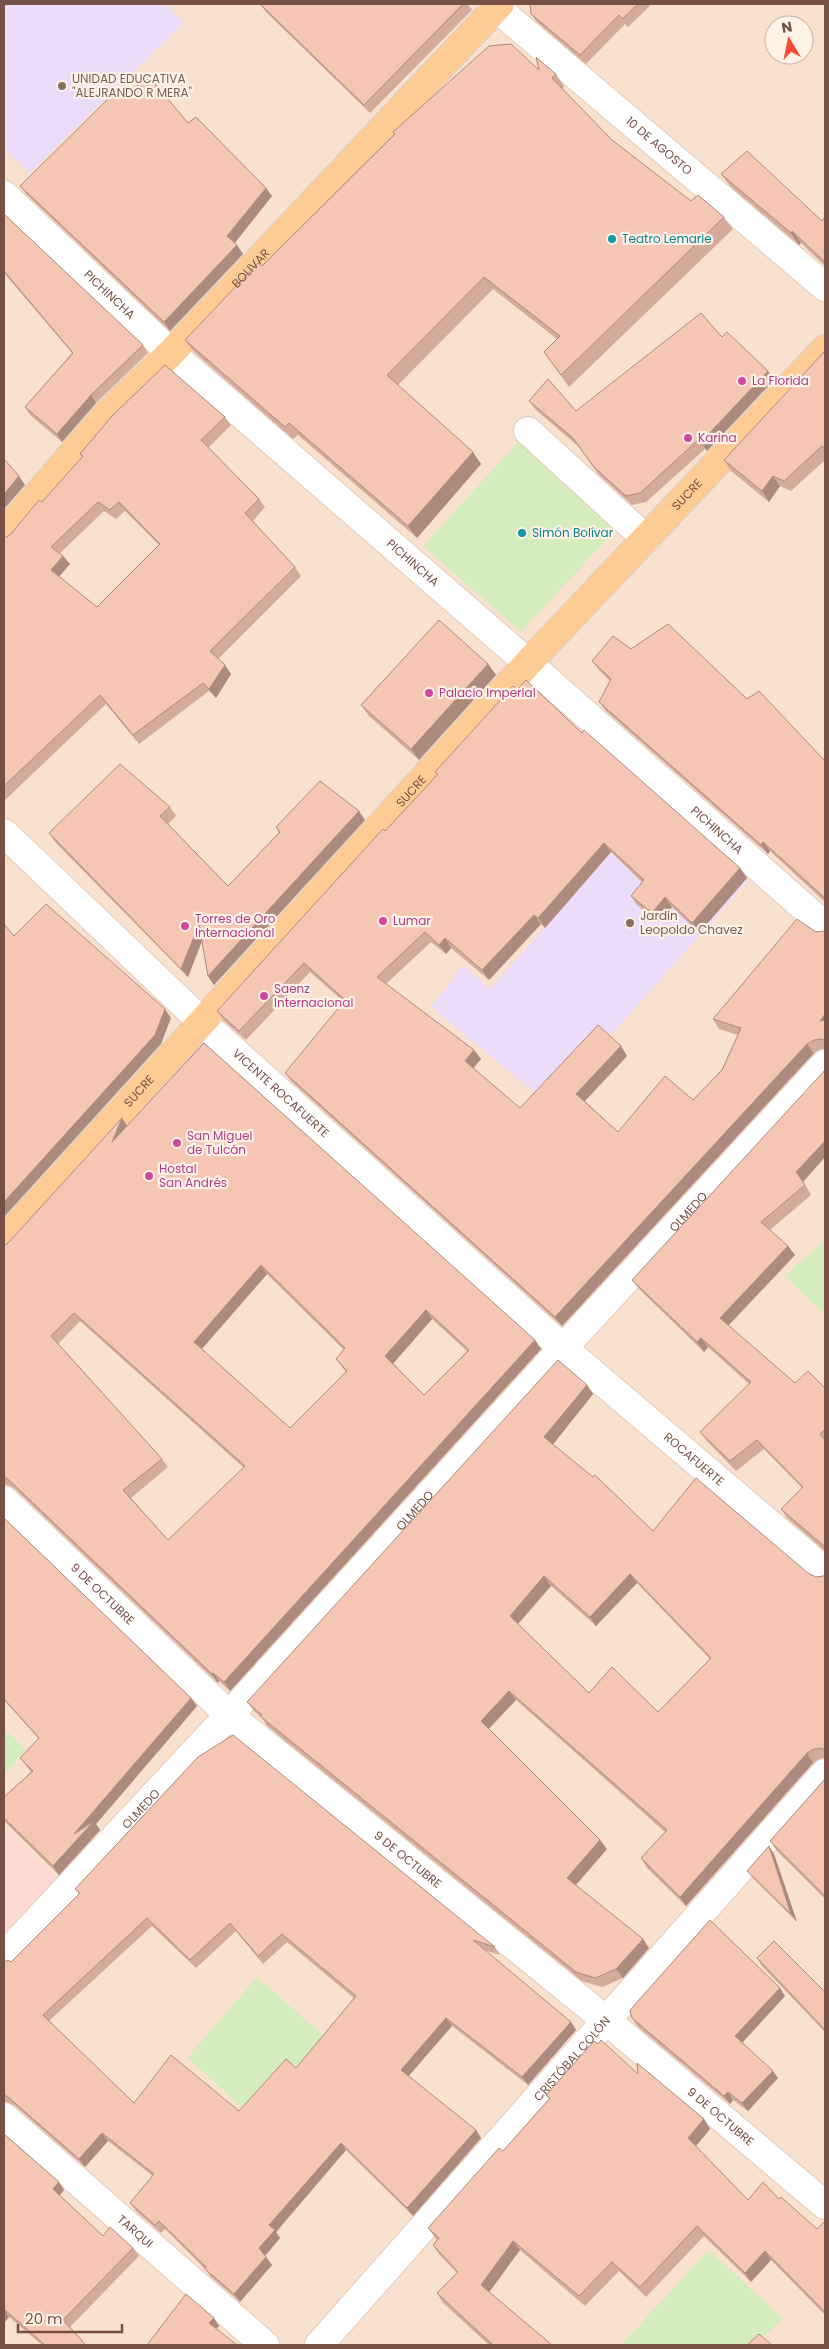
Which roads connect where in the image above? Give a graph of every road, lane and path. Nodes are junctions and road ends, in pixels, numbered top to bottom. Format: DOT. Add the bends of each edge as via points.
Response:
graph roads {
  1 [pos="496,5"];
  2 [pos="4,195"];
  3 [pos="825,287"];
  4 [pos="825,349"];
  5 [pos="171,352"];
  6 [pos="528,431"];
  7 [pos="4,533"];
  8 [pos="646,539"];
  9 [pos="528,663"];
  10 [pos="4,834"];
  11 [pos="825,926"];
  12 [pos="202,1022"];
  13 [pos="825,1064"];
  14 [pos="4,1240"];
  15 [pos="562,1348"];
  16 [pos="4,1500"];
  17 [pos="825,1571"];
  18 [pos="230,1715"];
  19 [pos="825,1773"];
  20 [pos="4,1956"];
  21 [pos="607,2021"];
  22 [pos="4,2117"];
  23 [pos="825,2205"];
  24 [pos="265,2345"];
  25 [pos="319,2345"];
  1 -- 3 [label="street, 10 DE AGOSTO"];
  1 -- 5 [label="main road, BOLIVAR"];
  2 -- 5 [label="street, PICHINCHA"];
  4 -- 8 [label="main road, SUCRE"];
  5 -- 7 [label="main road, BOLIVAR" via="107,414"];
  5 -- 9 [label="street, PICHINCHA"];
  6 -- 8 [label="street"];
  8 -- 9 [label="main road, SUCRE"];
  9 -- 11 [label="street, PICHINCHA"];
  9 -- 12 [label="main road, SUCRE"];
  10 -- 12 [label="street, VICENTE ROCAFUERTE"];
  12 -- 14 [label="main road, SUCRE"];
  12 -- 15 [label="street, VICENTE ROCAFUERTE"];
  13 -- 15 [label="street, OLMEDO"];
  15 -- 17 [label="street, ROCAFUERTE"];
  15 -- 18 [label="street, OLMEDO"];
  16 -- 18 [label="street, 9 DE OCTUBRE"];
  18 -- 20 [label="street, OLMEDO"];
  18 -- 21 [label="street, 9 DE OCTUBRE"];
  19 -- 21 [label="street, CRISTÓBAL COLÓN"];
  21 -- 23 [label="street, 9 DE OCTUBRE"];
  21 -- 25 [label="street, CRISTÓBAL COLÓN"];
  22 -- 24 [label="street, TARQUI"];
}
